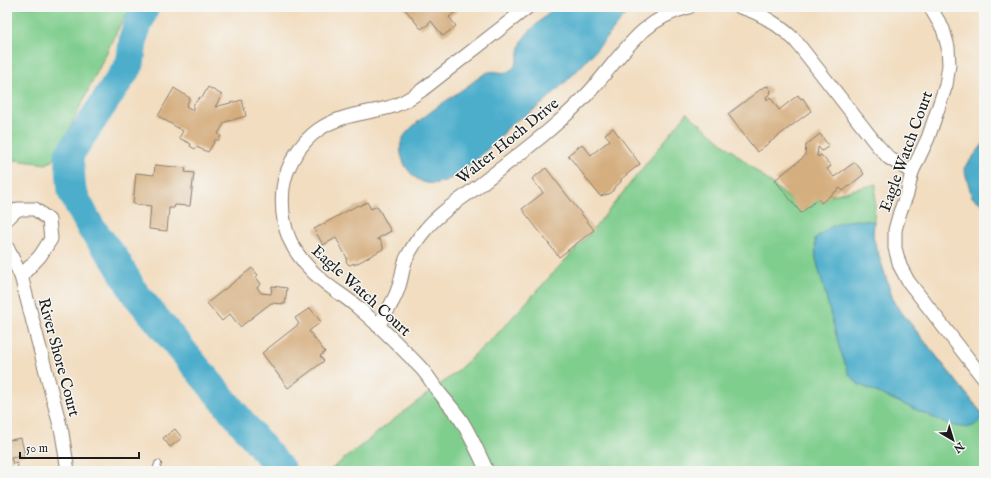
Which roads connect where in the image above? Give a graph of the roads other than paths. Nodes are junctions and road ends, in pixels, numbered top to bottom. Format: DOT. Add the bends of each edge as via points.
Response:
graph roads {
  1 [pos="528,7"];
  2 [pos="690,7"];
  3 [pos="740,7"];
  4 [pos="930,7"];
  5 [pos="912,172"];
  6 [pos="7,219"];
  7 [pos="7,247"];
  8 [pos="21,276"];
  9 [pos="378,326"];
  10 [pos="984,378"];
  11 [pos="68,471"];
  12 [pos="487,471"];
  1 -- 9 [label="street, Eagle Watch Court" via="406,101 333,122 318,130 292,161 284,180 282,200 287,237 296,254 308,268"];
  2 -- 9 [label="street, Walter Hoch Drive" via="660,18 645,29 631,42 592,90 561,119 425,229 406,260 398,289"];
  3 -- 5 [label="street" via="767,18 795,40 877,145 889,158"];
  4 -- 5 [label="street, Eagle Watch Court" via="943,30 948,47 949,65 946,85 928,138"];
  5 -- 10 [label="street, Eagle Watch Court" via="908,194 895,230 895,248 900,266 908,281"];
  6 -- 8 [label="street" via="18,209 35,209 49,220 51,239 40,256"];
  7 -- 8 [label="street, River Shore Court"];
  8 -- 11 [label="street, River Shore Court" via="57,412"];
  9 -- 12 [label="street, Eagle Watch Court" via="421,368 461,420"];
}
